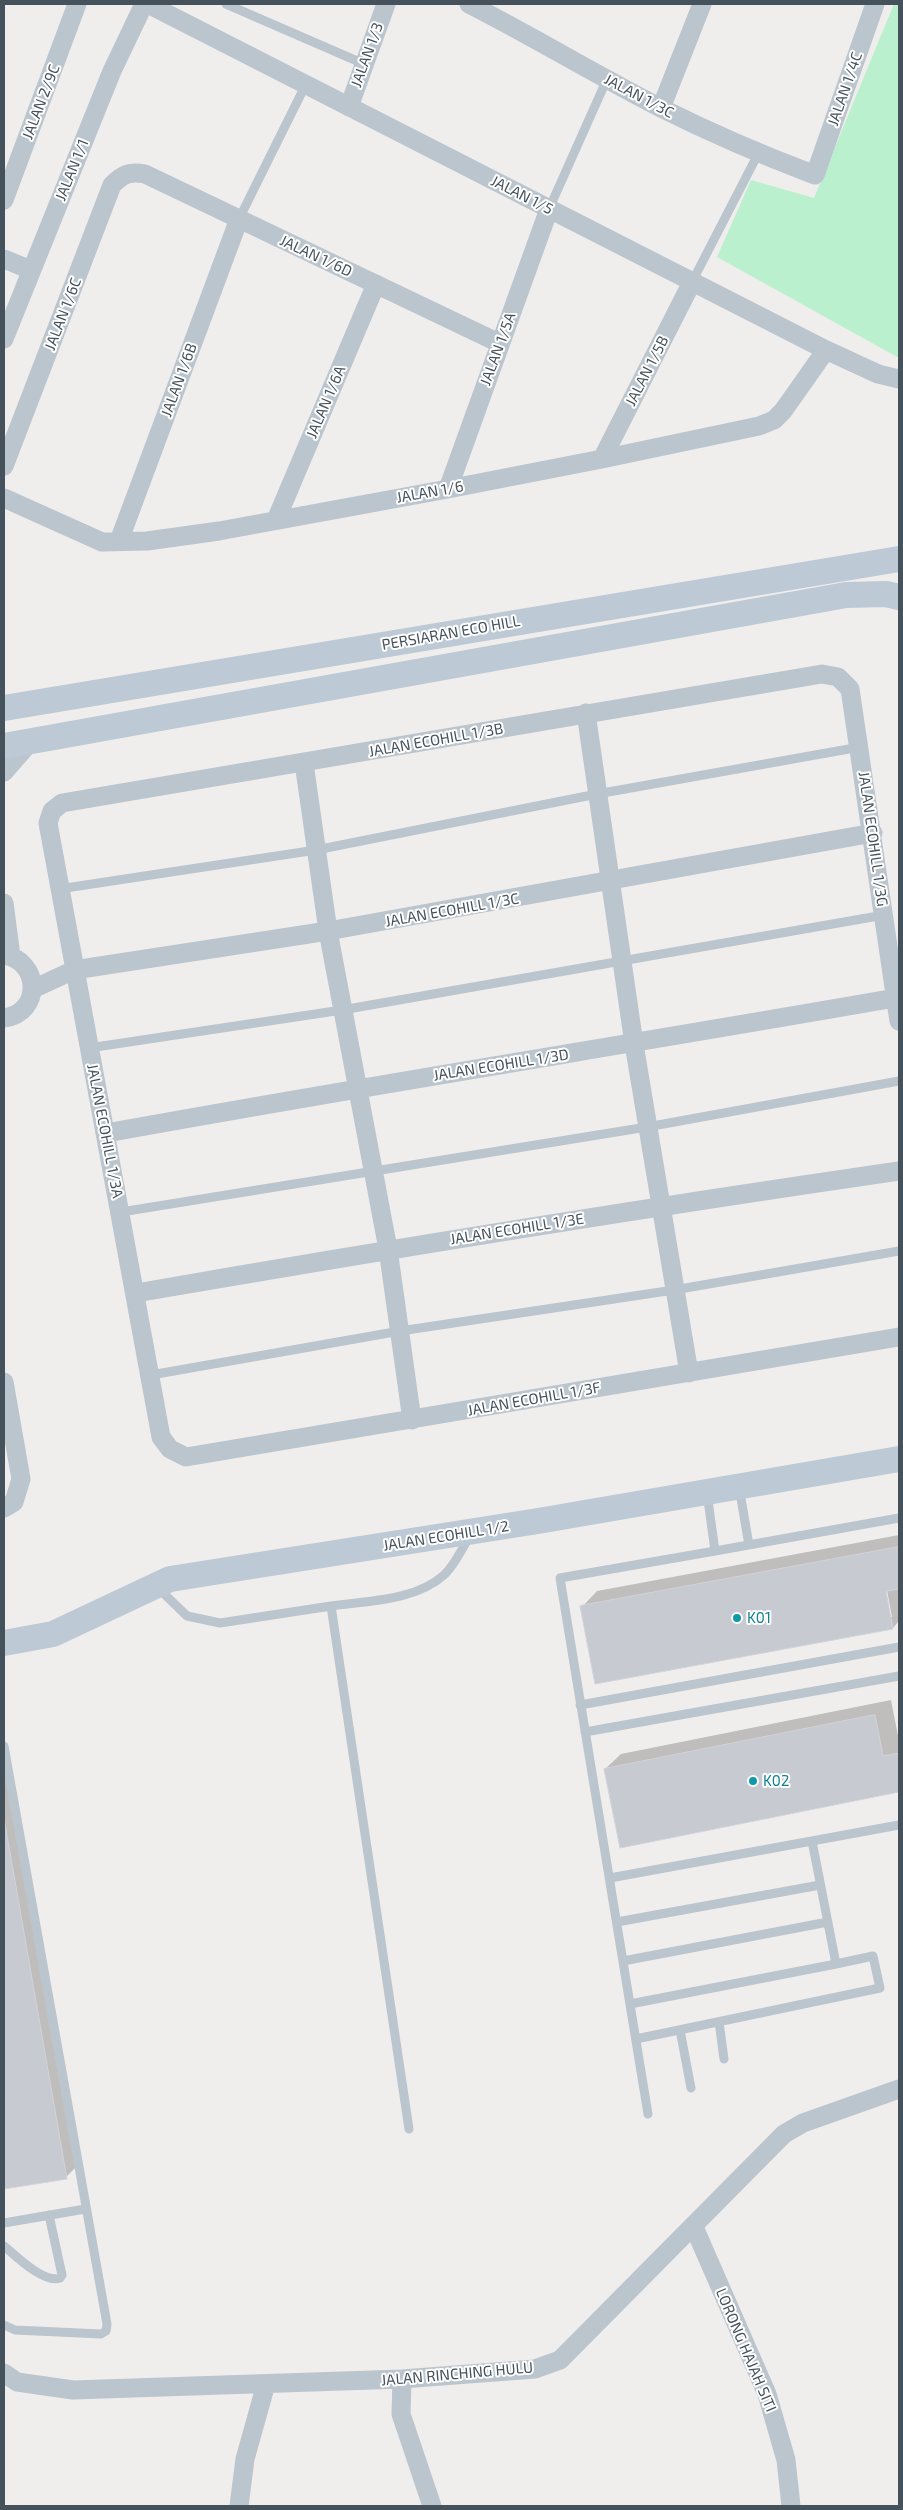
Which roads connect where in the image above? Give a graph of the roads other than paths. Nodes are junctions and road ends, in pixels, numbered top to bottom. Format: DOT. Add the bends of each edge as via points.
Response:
graph roads {
  1 [pos="77,4"];
  2 [pos="146,4"];
  3 [pos="226,4"];
  4 [pos="386,4"];
  5 [pos="469,4"];
  6 [pos="702,4"];
  7 [pos="875,4"];
  8 [pos="364,64"];
  9 [pos="606,79"];
  10 [pos="306,84"];
  11 [pos="349,107"];
  12 [pos="661,108"];
  13 [pos="758,154"];
  14 [pos="133,172"];
  15 [pos="815,175"];
  16 [pos="4,200"];
  17 [pos="549,209"];
  18 [pos="239,219"];
  19 [pos="4,260"];
  20 [pos="32,270"];
  21 [pos="692,282"];
  22 [pos="376,284"];
  23 [pos="4,339"];
  24 [pos="500,343"];
  25 [pos="826,350"];
  26 [pos="899,379"];
  27 [pos="602,460"];
  28 [pos="4,466"];
  29 [pos="448,489"];
  30 [pos="4,498"];
  31 [pos="276,520"];
  32 [pos="119,541"];
  33 [pos="899,559"];
  34 [pos="899,597"];
  35 [pos="822,674"];
  36 [pos="4,708"];
  37 [pos="586,713"];
  38 [pos="30,742"];
  39 [pos="4,746"];
  40 [pos="860,747"];
  41 [pos="304,763"];
  42 [pos="4,772"];
  43 [pos="597,794"];
  44 [pos="52,811"];
  45 [pos="872,833"];
  46 [pos="316,850"];
  47 [pos="610,882"];
  48 [pos="59,890"];
  49 [pos="4,903"];
  50 [pos="884,915"];
  51 [pos="328,932"];
  52 [pos="7,955"];
  53 [pos="622,961"];
  54 [pos="74,970"];
  55 [pos="33,989"];
  56 [pos="896,998"];
  57 [pos="342,1010"];
  58 [pos="4,1018"];
  59 [pos="899,1021"];
  60 [pos="634,1044"];
  61 [pos="89,1048"];
  62 [pos="899,1081"];
  63 [pos="356,1088"];
  64 [pos="647,1127"];
  65 [pos="106,1133"];
  66 [pos="372,1170"];
  67 [pos="899,1172"];
  68 [pos="660,1206"];
  69 [pos="121,1212"];
  70 [pos="388,1249"];
  71 [pos="899,1251"];
  72 [pos="674,1290"];
  73 [pos="136,1293"];
  74 [pos="400,1331"];
  75 [pos="899,1337"];
  76 [pos="689,1373"];
  77 [pos="151,1375"];
  78 [pos="4,1382"];
  79 [pos="412,1420"];
  80 [pos="8,1427"];
  81 [pos="170,1449"];
  82 [pos="899,1460"];
  83 [pos="739,1487"];
  84 [pos="706,1493"];
  85 [pos="9,1505"];
  86 [pos="899,1518"];
  87 [pos="473,1532"];
  88 [pos="749,1545"];
  89 [pos="716,1551"];
  90 [pos="155,1586"];
  91 [pos="331,1606"];
  92 [pos="4,1643"];
  93 [pos="899,1647"];
  94 [pos="899,1676"];
  95 [pos="580,1705"];
  96 [pos="585,1732"];
  97 [pos="4,1746"];
  98 [pos="899,1825"];
  99 [pos="812,1840"];
  100 [pos="610,1878"];
  101 [pos="820,1885"];
  102 [pos="617,1922"];
  103 [pos="828,1922"];
  104 [pos="623,1961"];
  105 [pos="836,1964"];
  106 [pos="630,2004"];
  107 [pos="719,2022"];
  108 [pos="680,2030"];
  109 [pos="636,2039"];
  110 [pos="724,2059"];
  111 [pos="691,2088"];
  112 [pos="899,2089"];
  113 [pos="648,2114"];
  114 [pos="409,2130"];
  115 [pos="85,2209"];
  116 [pos="50,2215"];
  117 [pos="4,2223"];
  118 [pos="694,2227"];
  119 [pos="4,2246"];
  120 [pos="4,2325"];
  121 [pos="4,2373"];
  122 [pos="402,2380"];
  123 [pos="266,2384"];
  124 [pos="239,2506"];
  125 [pos="432,2506"];
  126 [pos="791,2506"];
  1 -- 16 [label="street, JALAN 2/9C"];
  2 -- 10 [label="street, JALAN 1/5"];
  2 -- 20 [label="street, JALAN 1/1" via="112,70"];
  3 -- 8 [label="lane"];
  4 -- 8 [label="street, JALAN 1/3"];
  5 -- 9 [label="street, JALAN 1/3C" via="537,38"];
  6 -- 12 [label="street"];
  7 -- 15 [label="street, JALAN 1/4C"];
  8 -- 11 [label="street, JALAN 1/3"];
  9 -- 12 [label="street, JALAN 1/3C"];
  9 -- 17 [label="lane"];
  10 -- 11 [label="street, JALAN 1/5"];
  10 -- 18 [label="lane"];
  11 -- 17 [label="street, JALAN 1/5"];
  12 -- 13 [label="street, JALAN 1/3C"];
  13 -- 15 [label="street, JALAN 1/3C"];
  13 -- 21 [label="lane"];
  14 -- 18 [label="street, JALAN 1/6D" via="145,174"];
  14 -- 28 [label="street, JALAN 1/6C" via="112,185"];
  17 -- 21 [label="street, JALAN 1/5"];
  17 -- 24 [label="street, JALAN 1/5A"];
  18 -- 22 [label="street, JALAN 1/6D"];
  18 -- 32 [label="street, JALAN 1/6B"];
  19 -- 20 [label="street"];
  20 -- 23 [label="street, JALAN 1/1"];
  21 -- 25 [label="street, JALAN 1/5"];
  21 -- 27 [label="street, JALAN 1/5B"];
  22 -- 24 [label="street, JALAN 1/6D"];
  22 -- 31 [label="street, JALAN 1/6A"];
  24 -- 29 [label="street, JALAN 1/5A"];
  25 -- 26 [label="street, JALAN 1/5" via="878,374"];
  25 -- 27 [label="street, JALAN 1/6" via="774,420"];
  27 -- 29 [label="street, JALAN 1/6"];
  29 -- 31 [label="street, JALAN 1/6"];
  30 -- 32 [label="street, JALAN 1/6" via="102,542"];
  31 -- 32 [label="street, JALAN 1/6" via="156,540"];
  33 -- 36 [label="street, PERSIARAN ECO HILL"];
  34 -- 38 [label="street" via="886,594 846,595"];
  35 -- 37 [label="street, JALAN ECOHILL 1/3B"];
  35 -- 40 [label="street, JALAN ECOHILL 1/3G" via="838,677 850,689"];
  37 -- 41 [label="street, JALAN ECOHILL 1/3B"];
  37 -- 43 [label="street"];
  38 -- 39 [label="street"];
  38 -- 42 [label="street"];
  40 -- 43 [label="lane"];
  40 -- 45 [label="street, JALAN ECOHILL 1/3G"];
  41 -- 44 [label="street, JALAN ECOHILL 1/3B" via="62,803"];
  41 -- 46 [label="street"];
  43 -- 46 [label="lane"];
  43 -- 47 [label="street"];
  44 -- 48 [label="street, JALAN ECOHILL 1/3A" via="48,823"];
  45 -- 47 [label="street, JALAN ECOHILL 1/3C"];
  45 -- 50 [label="street, JALAN ECOHILL 1/3G"];
  46 -- 48 [label="lane"];
  46 -- 51 [label="street"];
  47 -- 51 [label="street, JALAN ECOHILL 1/3C"];
  47 -- 53 [label="street"];
  48 -- 54 [label="street, JALAN ECOHILL 1/3A"];
  49 -- 52 [label="street"];
  50 -- 53 [label="lane"];
  50 -- 56 [label="street, JALAN ECOHILL 1/3G"];
  51 -- 54 [label="street, JALAN ECOHILL 1/3C"];
  51 -- 57 [label="street"];
  52 -- 55 [label="street" via="27,968"];
  53 -- 57 [label="lane"];
  53 -- 60 [label="street"];
  54 -- 55 [label="street, JALAN ECOHILL 1/3C"];
  54 -- 61 [label="street, JALAN ECOHILL 1/3A"];
  55 -- 58 [label="street" via="26,1006 19,1013"];
  56 -- 59 [label="street, JALAN ECOHILL 1/3G"];
  56 -- 60 [label="street, JALAN ECOHILL 1/3D"];
  57 -- 61 [label="lane"];
  57 -- 63 [label="street"];
  60 -- 63 [label="street, JALAN ECOHILL 1/3D"];
  60 -- 64 [label="street"];
  61 -- 65 [label="street, JALAN ECOHILL 1/3A"];
  62 -- 64 [label="lane"];
  63 -- 65 [label="street, JALAN ECOHILL 1/3D"];
  63 -- 66 [label="street"];
  64 -- 66 [label="lane"];
  64 -- 68 [label="street"];
  65 -- 69 [label="street, JALAN ECOHILL 1/3A"];
  66 -- 69 [label="lane"];
  66 -- 70 [label="street"];
  67 -- 68 [label="street, JALAN ECOHILL 1/3E"];
  68 -- 70 [label="street, JALAN ECOHILL 1/3E"];
  68 -- 72 [label="street"];
  69 -- 73 [label="street, JALAN ECOHILL 1/3A"];
  70 -- 73 [label="street, JALAN ECOHILL 1/3E"];
  70 -- 74 [label="street"];
  71 -- 72 [label="lane"];
  72 -- 74 [label="lane"];
  72 -- 76 [label="street"];
  73 -- 77 [label="street, JALAN ECOHILL 1/3A"];
  74 -- 77 [label="lane"];
  74 -- 79 [label="street"];
  75 -- 76 [label="street, JALAN ECOHILL 1/3F"];
  76 -- 79 [label="street, JALAN ECOHILL 1/3F"];
  77 -- 81 [label="street, JALAN ECOHILL 1/3A" via="162,1437"];
  78 -- 80 [label="street"];
  79 -- 81 [label="street, JALAN ECOHILL 1/3F" via="186,1456"];
  80 -- 85 [label="street" via="21,1479"];
  82 -- 83 [label="street, JALAN ECOHILL 1/2"];
  83 -- 84 [label="street, JALAN ECOHILL 1/2"];
  83 -- 88 [label="lane"];
  84 -- 87 [label="street, JALAN ECOHILL 1/2"];
  84 -- 89 [label="lane"];
  86 -- 88 [label="lane"];
  87 -- 90 [label="street, JALAN ECOHILL 1/2" via="170,1579"];
  87 -- 91 [label="lane" via="445,1574 426,1587 397,1596"];
  88 -- 89 [label="lane"];
  89 -- 95 [label="lane" via="560,1578"];
  90 -- 91 [label="lane" via="187,1616 220,1623"];
  90 -- 92 [label="street, JALAN ECOHILL 1/2" via="54,1634"];
  91 -- 114 [label="lane"];
  93 -- 95 [label="lane"];
  94 -- 96 [label="lane"];
  95 -- 96 [label="lane"];
  96 -- 100 [label="lane"];
  97 -- 115 [label="lane"];
  98 -- 99 [label="lane"];
  99 -- 100 [label="lane"];
  99 -- 101 [label="lane"];
  100 -- 102 [label="lane"];
  101 -- 102 [label="lane"];
  101 -- 103 [label="lane"];
  102 -- 104 [label="lane"];
  103 -- 104 [label="lane"];
  103 -- 105 [label="lane"];
  104 -- 106 [label="lane"];
  105 -- 106 [label="lane"];
  105 -- 107 [label="lane" via="873,1956 880,1988"];
  106 -- 109 [label="lane"];
  107 -- 108 [label="lane"];
  107 -- 110 [label="lane"];
  108 -- 109 [label="lane"];
  108 -- 111 [label="lane"];
  109 -- 113 [label="lane"];
  112 -- 118 [label="street, JALAN RINCHING HULU" via="803,2123 784,2134"];
  115 -- 116 [label="lane"];
  115 -- 120 [label="lane" via="106,2331 101,2334 15,2330"];
  116 -- 117 [label="lane"];
  116 -- 119 [label="lane" via="62,2274 60,2278 42,2276"];
  118 -- 122 [label="street, JALAN RINCHING HULU" via="560,2360 534,2369"];
  118 -- 126 [label="street, LORONG HAJAH SITI" via="767,2394 786,2460"];
  121 -- 123 [label="street, JALAN RINCHING HULU" via="17,2382 73,2390"];
  122 -- 123 [label="street, JALAN RINCHING HULU"];
  122 -- 125 [label="street" via="401,2414"];
  123 -- 124 [label="street" via="245,2459"];
}
